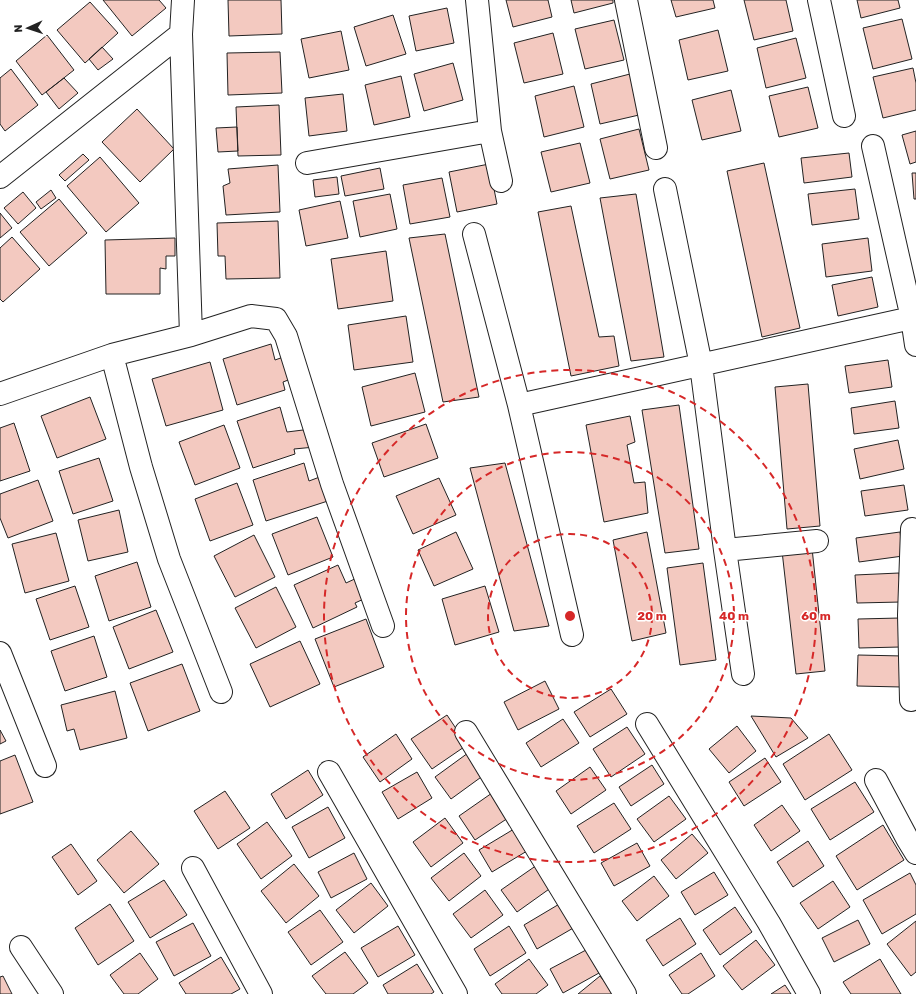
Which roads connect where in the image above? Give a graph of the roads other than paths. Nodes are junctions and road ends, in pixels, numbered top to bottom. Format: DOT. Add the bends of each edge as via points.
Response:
graph roads {
  1 [pos="183,0"];
  2 [pos="477,0"];
  3 [pos="626,0"];
  4 [pos="819,0"];
  5 [pos="181,34"];
  6 [pos="844,116"];
  7 [pos="490,130"];
  8 [pos="873,146"];
  9 [pos="656,148"];
  10 [pos="307,163"];
  11 [pos="0,177"];
  12 [pos="501,181"];
  13 [pos="665,189"];
  14 [pos="474,234"];
  15 [pos="914,317"];
  16 [pos="191,335"];
  17 [pos="916,345"];
  18 [pos="112,355"];
  19 [pos="701,365"];
  20 [pos="0,394"];
  21 [pos="520,405"];
  22 [pos="912,529"];
  23 [pos="817,541"];
  24 [pos="725,550"];
  25 [pos="912,615"];
  26 [pos="383,626"];
  27 [pos="572,635"];
  28 [pos="0,653"];
  29 [pos="743,674"];
  30 [pos="221,692"];
  31 [pos="911,700"];
  32 [pos="647,724"];
  33 [pos="466,732"];
  34 [pos="45,766"];
  35 [pos="329,772"];
  36 [pos="876,780"];
  37 [pos="913,843"];
  38 [pos="193,868"];
  39 [pos="21,947"];
  40 [pos="52,994"];
  41 [pos="261,994"];
  42 [pos="456,994"];
  43 [pos="625,994"];
  44 [pos="809,994"];
  1 -- 5 [label="street"];
  2 -- 7 [label="street"];
  3 -- 9 [label="street"];
  4 -- 6 [label="street"];
  5 -- 11 [label="street"];
  5 -- 16 [label="street"];
  7 -- 10 [label="street"];
  7 -- 12 [label="street"];
  8 -- 15 [label="street"];
  13 -- 19 [label="street"];
  14 -- 21 [label="street"];
  15 -- 17 [label="street"];
  15 -- 19 [label="street"];
  16 -- 18 [label="street"];
  16 -- 26 [label="street" via="251,316 276,319 286,336 332,484"];
  18 -- 20 [label="street"];
  18 -- 30 [label="street" via="141,467 169,558"];
  19 -- 21 [label="street"];
  19 -- 24 [label="street"];
  21 -- 27 [label="street"];
  22 -- 25 [label="street"];
  23 -- 24 [label="street"];
  24 -- 29 [label="street"];
  25 -- 31 [label="street"];
  28 -- 34 [label="street"];
  32 -- 44 [label="street" via="769,923"];
  33 -- 43 [label="street"];
  35 -- 42 [label="street"];
  36 -- 37 [label="street"];
  38 -- 41 [label="street"];
  39 -- 40 [label="street"];
}
